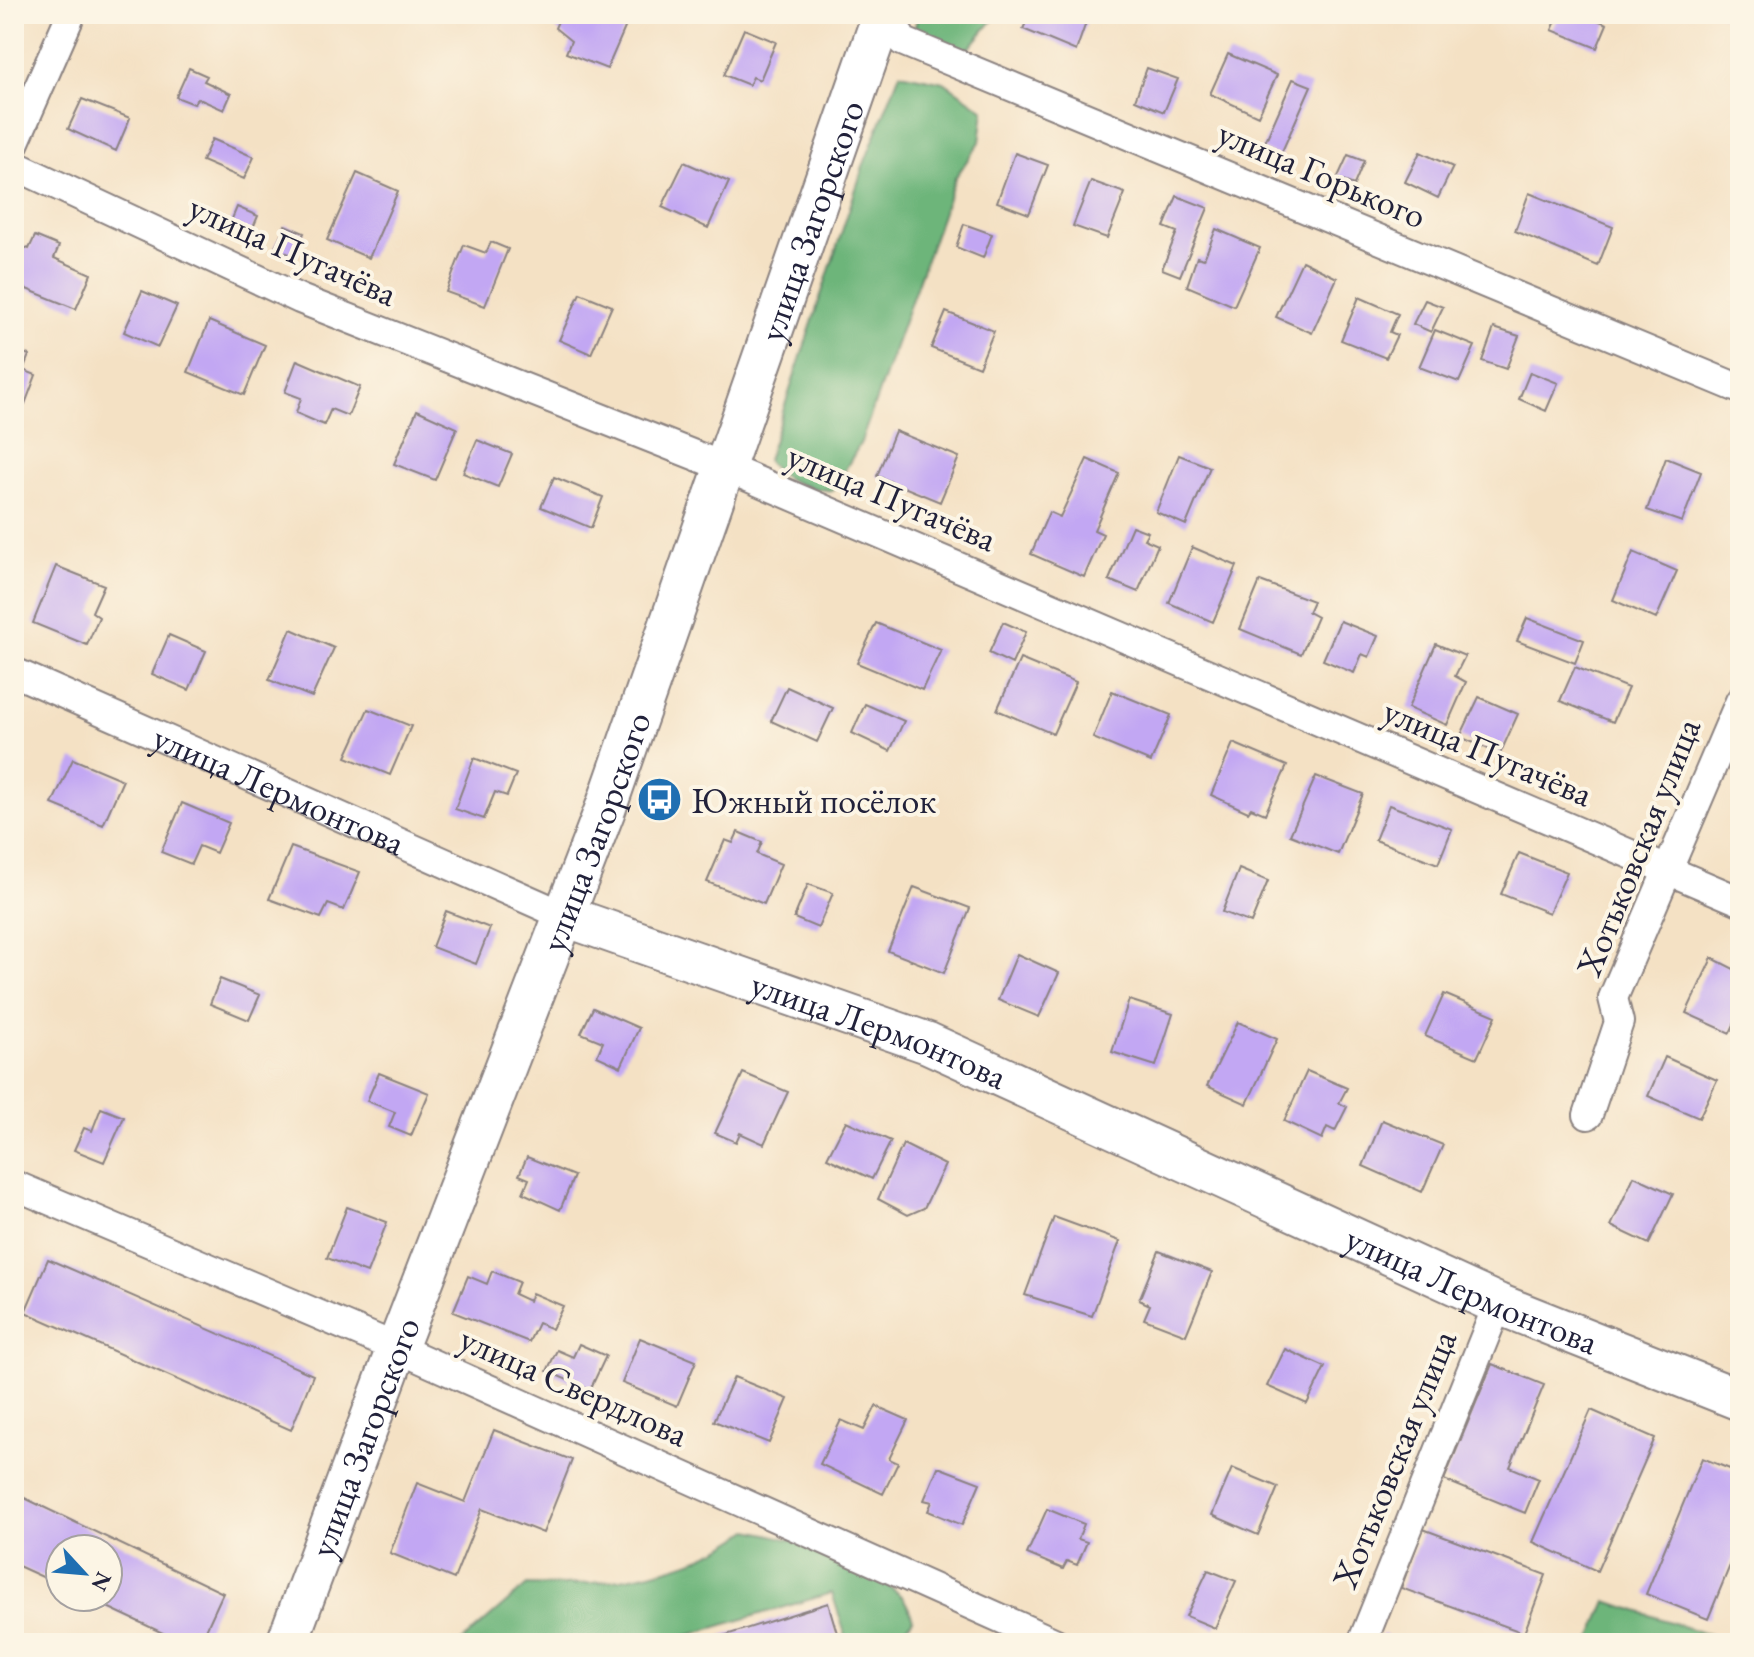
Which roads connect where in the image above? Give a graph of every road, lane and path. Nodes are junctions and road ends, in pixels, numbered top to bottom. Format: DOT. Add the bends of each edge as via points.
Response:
graph roads {
  1 [pos="71,14"];
  2 [pos="883,14"];
  3 [pos="890,14"];
  4 [pos="14,144"];
  5 [pos="14,165"];
  6 [pos="1740,389"];
  7 [pos="727,468"];
  8 [pos="14,672"];
  9 [pos="1740,701"];
  10 [pos="1666,870"];
  11 [pos="1740,901"];
  12 [pos="565,916"];
  13 [pos="1588,1115"];
  14 [pos="14,1185"];
  15 [pos="1498,1304"];
  16 [pos="397,1348"];
  17 [pos="1740,1400"];
  18 [pos="287,1643"];
  19 [pos="1056,1643"];
  20 [pos="1362,1643"];
  1 -- 4 [label="street"];
  2 -- 7 [label="main road, улица Загорского"];
  3 -- 6 [label="street, улица Горького" via="902,41"];
  5 -- 7 [label="street, улица Пугачёва" via="300,299"];
  7 -- 10 [label="street, улица Пугачёва"];
  7 -- 12 [label="main road, улица Загорского"];
  8 -- 12 [label="street, улица Лермонтова"];
  9 -- 10 [label="street, Хотьковская улица"];
  10 -- 11 [label="street, улица Пугачёва"];
  10 -- 13 [label="street, Хотьковская улица" via="1613,998 1619,1022"];
  12 -- 15 [label="main road, улица Лермонтова" via="928,1043"];
  12 -- 16 [label="main road, улица Загорского"];
  14 -- 16 [label="street, улица Свердлова"];
  15 -- 17 [label="main road, улица Лермонтова"];
  15 -- 20 [label="street, Хотьковская улица"];
  16 -- 18 [label="main road, улица Загорского"];
  16 -- 19 [label="street, улица Свердлова"];
}
